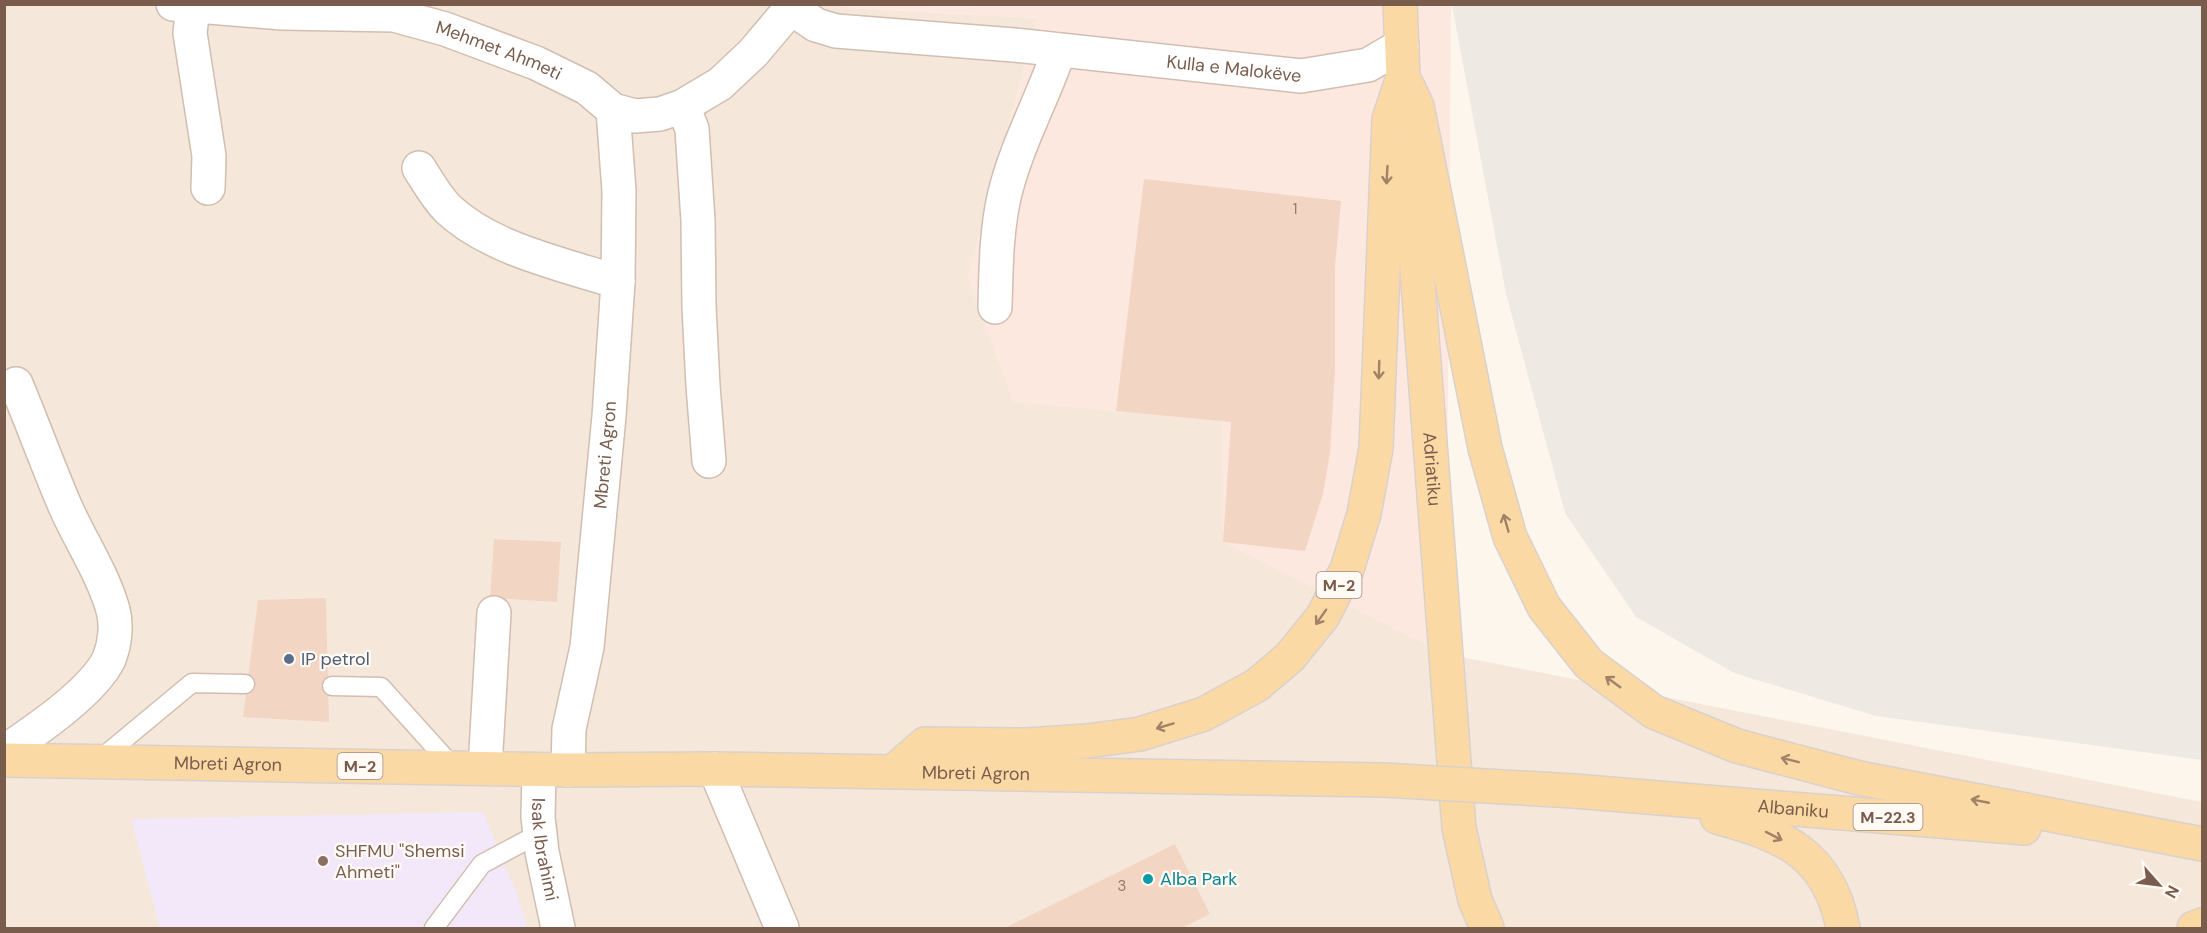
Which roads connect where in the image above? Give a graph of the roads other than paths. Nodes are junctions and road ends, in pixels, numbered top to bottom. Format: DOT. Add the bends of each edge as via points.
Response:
graph roads {
  1 [pos="1400,4"];
  2 [pos="183,6"];
  3 [pos="790,6"];
  4 [pos="1059,51"];
  5 [pos="1402,61"];
  6 [pos="683,106"];
  7 [pos="613,110"];
  8 [pos="418,168"];
  9 [pos="208,188"];
  10 [pos="618,282"];
  11 [pos="995,307"];
  12 [pos="16,384"];
  13 [pos="709,461"];
  14 [pos="494,613"];
  15 [pos="244,684"];
  16 [pos="332,686"];
  17 [pos="4,752"];
  18 [pos="4,760"];
  19 [pos="97,762"];
  20 [pos="469,768"];
  21 [pos="715,769"];
  22 [pos="554,770"];
  23 [pos="894,771"];
  24 [pos="1383,780"];
  25 [pos="1574,791"];
  26 [pos="540,833"];
  27 [pos="2202,846"];
  28 [pos="2202,925"];
  29 [pos="434,928"];
  30 [pos="558,928"];
  31 [pos="782,928"];
  32 [pos="1487,928"];
  33 [pos="1843,928"];
  34 [pos="2194,928"];
  1 -- 5 [label="main road, Adriatiku / M-2"];
  2 -- 7 [label="street, Mehmet Ahmeti" via="394,15 445,29 536,63 587,88"];
  2 -- 9 [label="street, Mehmet Ahmeti" via="209,156"];
  3 -- 4 [label="street, Kulla e Malokëve" via="816,26 836,31"];
  3 -- 6 [label="street, Mehmet Ahmeti" via="753,53 720,84"];
  4 -- 5 [label="street, Kulla e Malokëve" via="1301,75"];
  4 -- 11 [label="street" via="1018,151 1005,196 996,249"];
  5 -- 23 [label="main road, M-2, one-way" via="1389,119 1376,448 1364,514 1347,569 1323,616 1290,657 1257,685 1204,714 1140,734 1087,741 925,744"];
  27 -- 5 [label="main road, one-way" via="1859,778 1737,746 1654,712 1589,664 1544,607 1510,537 1485,448 1417,106"];
  5 -- 32 [label="main road, Adriatiku / M-2" via="1459,828 1475,900"];
  6 -- 7 [label="street, Mehmet Ahmeti" via="660,114 635,116"];
  6 -- 13 [label="street" via="692,129"];
  7 -- 10 [label="street, Mbreti Agron" via="619,191"];
  8 -- 10 [label="street" via="449,210 477,231 500,243"];
  10 -- 22 [label="street, Mbreti Agron" via="587,648"];
  12 -- 17 [label="street" via="106,593 113,611 115,636 109,658 95,680 41,727"];
  14 -- 20 [label="street"];
  15 -- 19 [label="lane" via="192,683"];
  16 -- 20 [label="lane" via="381,687"];
  18 -- 19 [label="main road, Mbreti Agron / M-2"];
  19 -- 20 [label="main road, Mbreti Agron / M-2"];
  20 -- 22 [label="main road, Mbreti Agron / M-2"];
  21 -- 22 [label="main road, Mbreti Agron / M-2"];
  21 -- 23 [label="main road, Mbreti Agron / M-2"];
  21 -- 31 [label="street"];
  22 -- 26 [label="street, Isak Ibrahimi" via="538,817"];
  23 -- 24 [label="main road, Mbreti Agron / M-2"];
  24 -- 25 [label="main road, Albaniku / M-2, bridge"];
  25 -- 27 [label="main road, Albaniku / M-22.3"];
  25 -- 33 [label="main road, M-2, one-way" via="1710,815 1757,827 1781,839 1806,854 1819,870 1838,903"];
  26 -- 29 [label="lane" via="482,864"];
  26 -- 30 [label="street, Isak Ibrahimi"];
  28 -- 34 [label="main road"];
}
